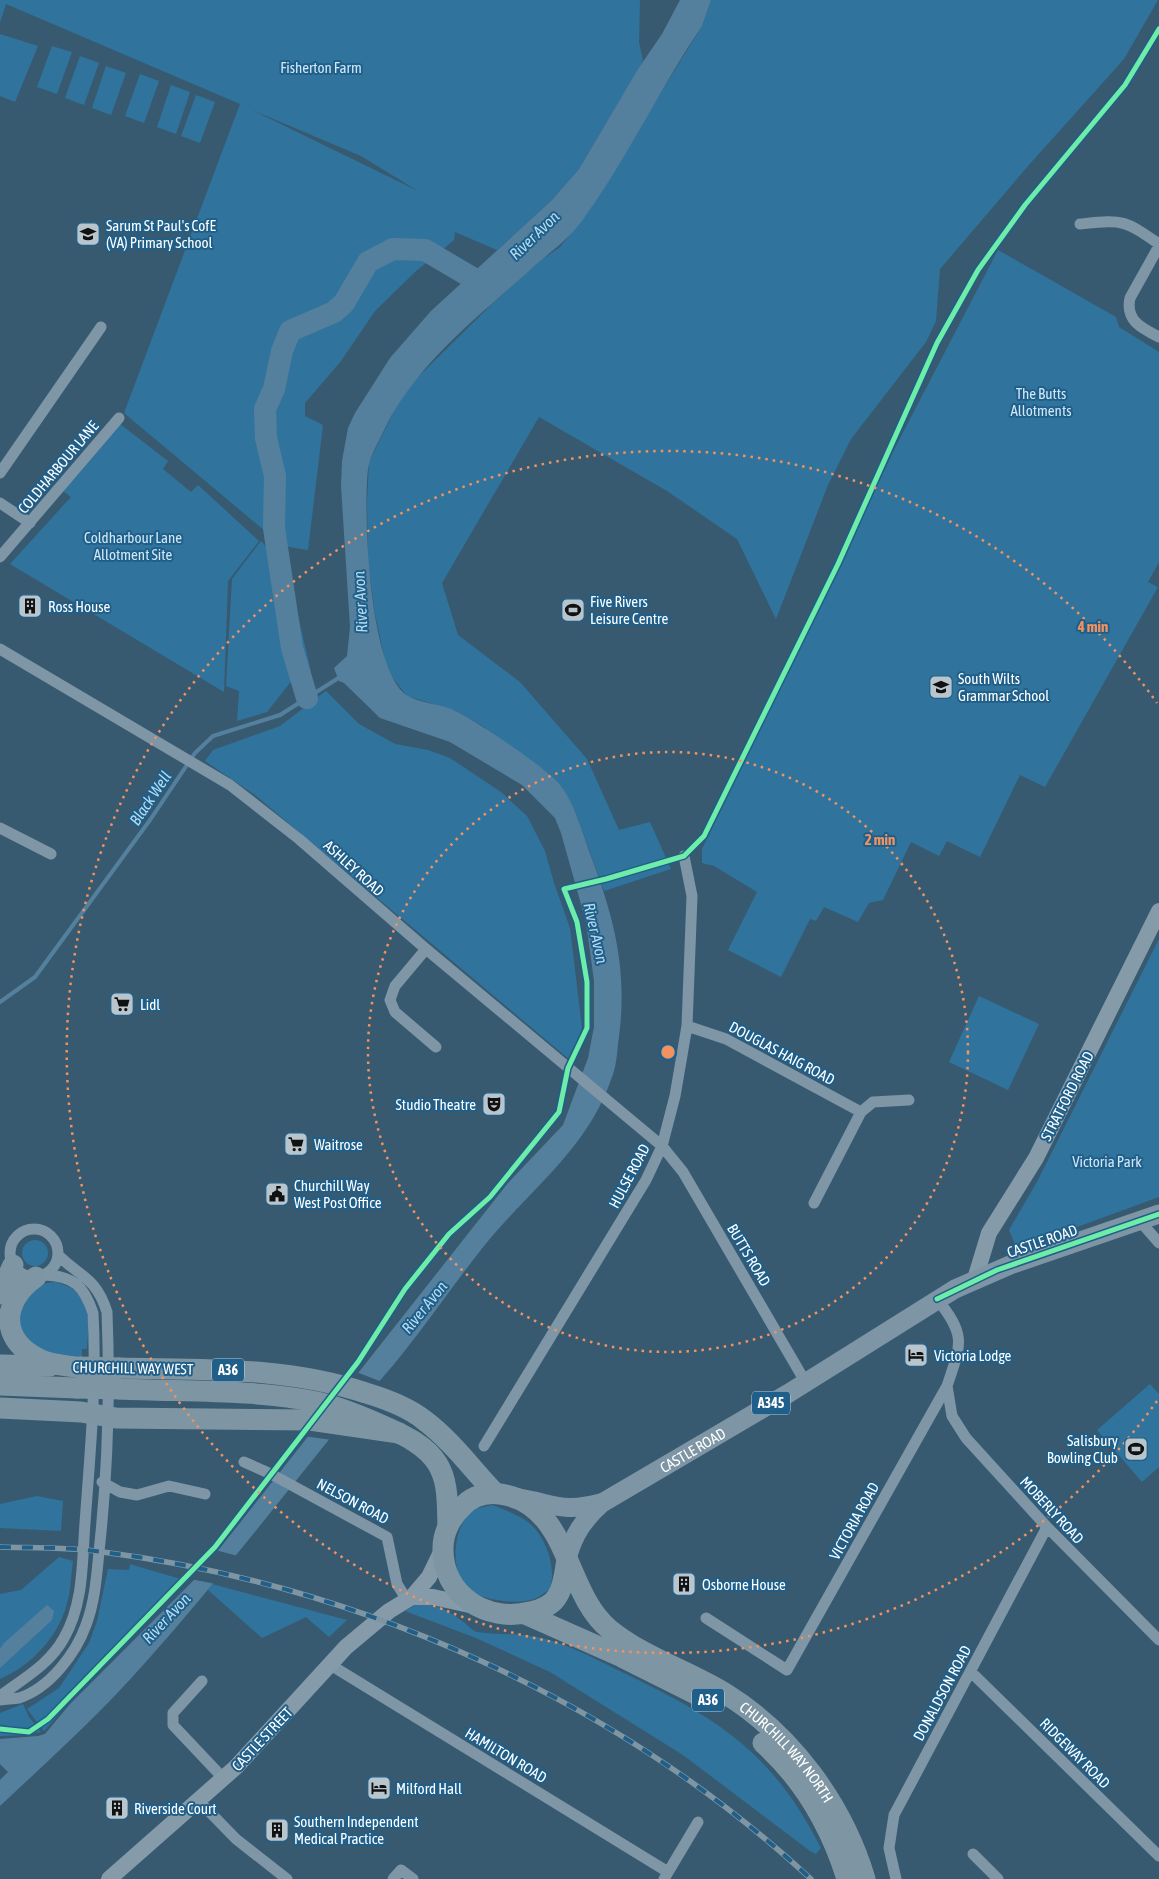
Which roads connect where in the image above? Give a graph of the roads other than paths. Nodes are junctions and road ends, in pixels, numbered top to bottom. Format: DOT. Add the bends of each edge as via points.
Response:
graph roads {
  1 [pos="1080,224"];
  2 [pos="1159,245"];
  3 [pos="100,326"];
  4 [pos="1159,337"];
  5 [pos="119,418"];
  6 [pos="0,473"];
  7 [pos="0,503"];
  8 [pos="30,523"];
  9 [pos="0,558"];
  10 [pos="0,649"];
  11 [pos="0,828"];
  12 [pos="51,854"];
  13 [pos="684,856"];
  14 [pos="1159,911"];
  15 [pos="426,949"];
  16 [pos="687,1026"];
  17 [pos="436,1048"];
  18 [pos="909,1100"];
  19 [pos="861,1112"];
  20 [pos="662,1146"];
  21 [pos="814,1203"];
  22 [pos="1159,1214"];
  23 [pos="1139,1220"];
  24 [pos="1159,1243"];
  25 [pos="58,1255"];
  26 [pos="13,1265"];
  27 [pos="40,1276"];
  28 [pos="975,1279"];
  29 [pos="0,1294"];
  30 [pos="937,1299"];
  31 [pos="0,1365"];
  32 [pos="77,1374"];
  33 [pos="806,1382"];
  34 [pos="0,1385"];
  35 [pos="947,1386"];
  36 [pos="0,1408"];
  37 [pos="314,1411"];
  38 [pos="99,1416"];
  39 [pos="484,1446"];
  40 [pos="244,1462"];
  41 [pos="89,1473"];
  42 [pos="106,1485"];
  43 [pos="495,1493"];
  44 [pos="205,1494"];
  45 [pos="517,1498"];
  46 [pos="602,1503"];
  47 [pos="448,1526"];
  48 [pos="1047,1527"];
  49 [pos="443,1548"];
  50 [pos="567,1559"];
  51 [pos="410,1598"];
  52 [pos="474,1606"];
  53 [pos="525,1614"];
  54 [pos="706,1618"];
  55 [pos="1159,1640"];
  56 [pos="329,1664"];
  57 [pos="971,1672"];
  58 [pos="202,1681"];
  59 [pos="0,1696"];
  60 [pos="0,1700"];
  61 [pos="224,1779"];
  62 [pos="198,1800"];
  63 [pos="698,1822"];
  64 [pos="972,1854"];
  65 [pos="1159,1856"];
  66 [pos="666,1875"];
  67 [pos="858,1876"];
  68 [pos="109,1879"];
  69 [pos="287,1879"];
  70 [pos="393,1879"];
  71 [pos="412,1879"];
  72 [pos="896,1879"];
  73 [pos="998,1879"];
  1 -- 2 [label="street" via="1119,221"];
  2 -- 4 [label="street" via="1128,307 1133,320"];
  3 -- 6 [label="street"];
  5 -- 8 [label="street, COLDHARBOUR LANE"];
  7 -- 8 [label="street"];
  8 -- 9 [label="street, COLDHARBOUR LANE"];
  10 -- 15 [label="street, ASHLEY ROAD" via="230,785 299,839"];
  11 -- 12 [label="street"];
  13 -- 16 [label="street, HULSE ROAD" via="692,896"];
  14 -- 28 [label="street, STRATFORD ROAD" via="1036,1158 988,1233"];
  15 -- 17 [label="street" via="395,986 390,1000 396,1012"];
  15 -- 20 [label="street, ASHLEY ROAD"];
  16 -- 19 [label="street, DOUGLAS HAIG ROAD" via="726,1039"];
  16 -- 20 [label="street, HULSE ROAD" via="675,1096"];
  18 -- 19 [label="street" via="873,1102"];
  19 -- 21 [label="street"];
  20 -- 33 [label="street, BUTTS ROAD" via="683,1172"];
  20 -- 39 [label="street, HULSE ROAD" via="646,1180"];
  22 -- 23 [label="main road, CASTLE ROAD / A345"];
  23 -- 24 [label="street"];
  23 -- 28 [label="main road, CASTLE ROAD / A345"];
  25 -- 26 [label="street" via="50,1234 43,1230 27,1230 12,1244"];
  25 -- 27 [label="street" via="54,1267"];
  25 -- 38 [label="street" via="96,1287 107,1312"];
  26 -- 27 [label="street" via="23,1274"];
  26 -- 29 [label="highway"];
  27 -- 32 [label="highway" via="18,1292 9,1306 10,1329 17,1342 42,1360"];
  27 -- 38 [label="street" via="60,1275 74,1282 82,1289 93,1313"];
  28 -- 30 [label="main road, CASTLE ROAD / A345"];
  30 -- 33 [label="main road, CASTLE ROAD / A345"];
  30 -- 35 [label="street, VICTORIA ROAD" via="954,1321 960,1339"];
  31 -- 32 [label="highway, CHURCHILL WAY WEST / A36"];
  32 -- 34 [label="highway, CHURCHILL WAY WEST / A36"];
  32 -- 37 [label="highway, CHURCHILL WAY WEST / A36, bridge" via="120,1389 278,1396"];
  32 -- 43 [label="highway, CHURCHILL WAY WEST / A36, bridge" via="119,1368 248,1371 337,1383 373,1395 422,1418 447,1438"];
  33 -- 46 [label="main road, CASTLE ROAD / A345"];
  35 -- 48 [label="street, MOBERLY ROAD" via="952,1416 966,1438"];
  35 -- 54 [label="street, VICTORIA ROAD" via="788,1670"];
  36 -- 38 [label="highway" via="81,1412"];
  37 -- 38 [label="highway"];
  37 -- 47 [label="highway" via="399,1433 424,1448 444,1475"];
  38 -- 41 [label="street"];
  38 -- 42 [label="street"];
  40 -- 51 [label="street, NELSON ROAD" via="388,1537 397,1584"];
  41 -- 42 [label="street"];
  41 -- 59 [label="street" via="82,1570 72,1622 46,1663"];
  42 -- 44 [label="street" via="137,1495 169,1486"];
  42 -- 60 [label="street" via="91,1607 76,1648 42,1684 19,1698"];
  43 -- 45 [label="highway"];
  43 -- 47 [label="highway" via="482,1494 468,1502"];
  45 -- 46 [label="main road, A345" via="567,1509"];
  45 -- 50 [label="highway" via="548,1523"];
  46 -- 50 [label="main road, A345" via="578,1529"];
  47 -- 49 [label="highway"];
  48 -- 55 [label="street, MOBERLY ROAD"];
  48 -- 57 [label="street, DONALDSON ROAD"];
  49 -- 51 [label="street, CASTLE STREET" via="429,1577"];
  49 -- 52 [label="highway" via="449,1576 459,1593"];
  50 -- 53 [label="highway" via="564,1581 557,1597 536,1611"];
  50 -- 67 [label="highway, CHURCHILL WAY NORTH / A36" via="592,1608 608,1628 726,1694 794,1752 834,1809"];
  51 -- 52 [label="street" via="433,1597"];
  51 -- 56 [label="street, CASTLE STREET" via="366,1630"];
  52 -- 53 [label="highway" via="488,1612"];
  53 -- 67 [label="highway, CHURCHILL WAY NORTH / A36" via="622,1657 721,1707 779,1757 806,1792 838,1851"];
  56 -- 61 [label="street, CASTLE STREET"];
  56 -- 66 [label="street, HAMILTON ROAD"];
  57 -- 65 [label="street, RIDGEWAY ROAD"];
  57 -- 72 [label="street, DONALDSON ROAD" via="894,1815 889,1848"];
  58 -- 61 [label="street" via="173,1713 173,1725"];
  61 -- 62 [label="street, CASTLE STREET"];
  62 -- 68 [label="street, CASTLE STREET"];
  62 -- 69 [label="street" via="236,1839"];
  63 -- 66 [label="street"];
  64 -- 73 [label="street"];
  70 -- 71 [label="street" via="401,1870"];
}
